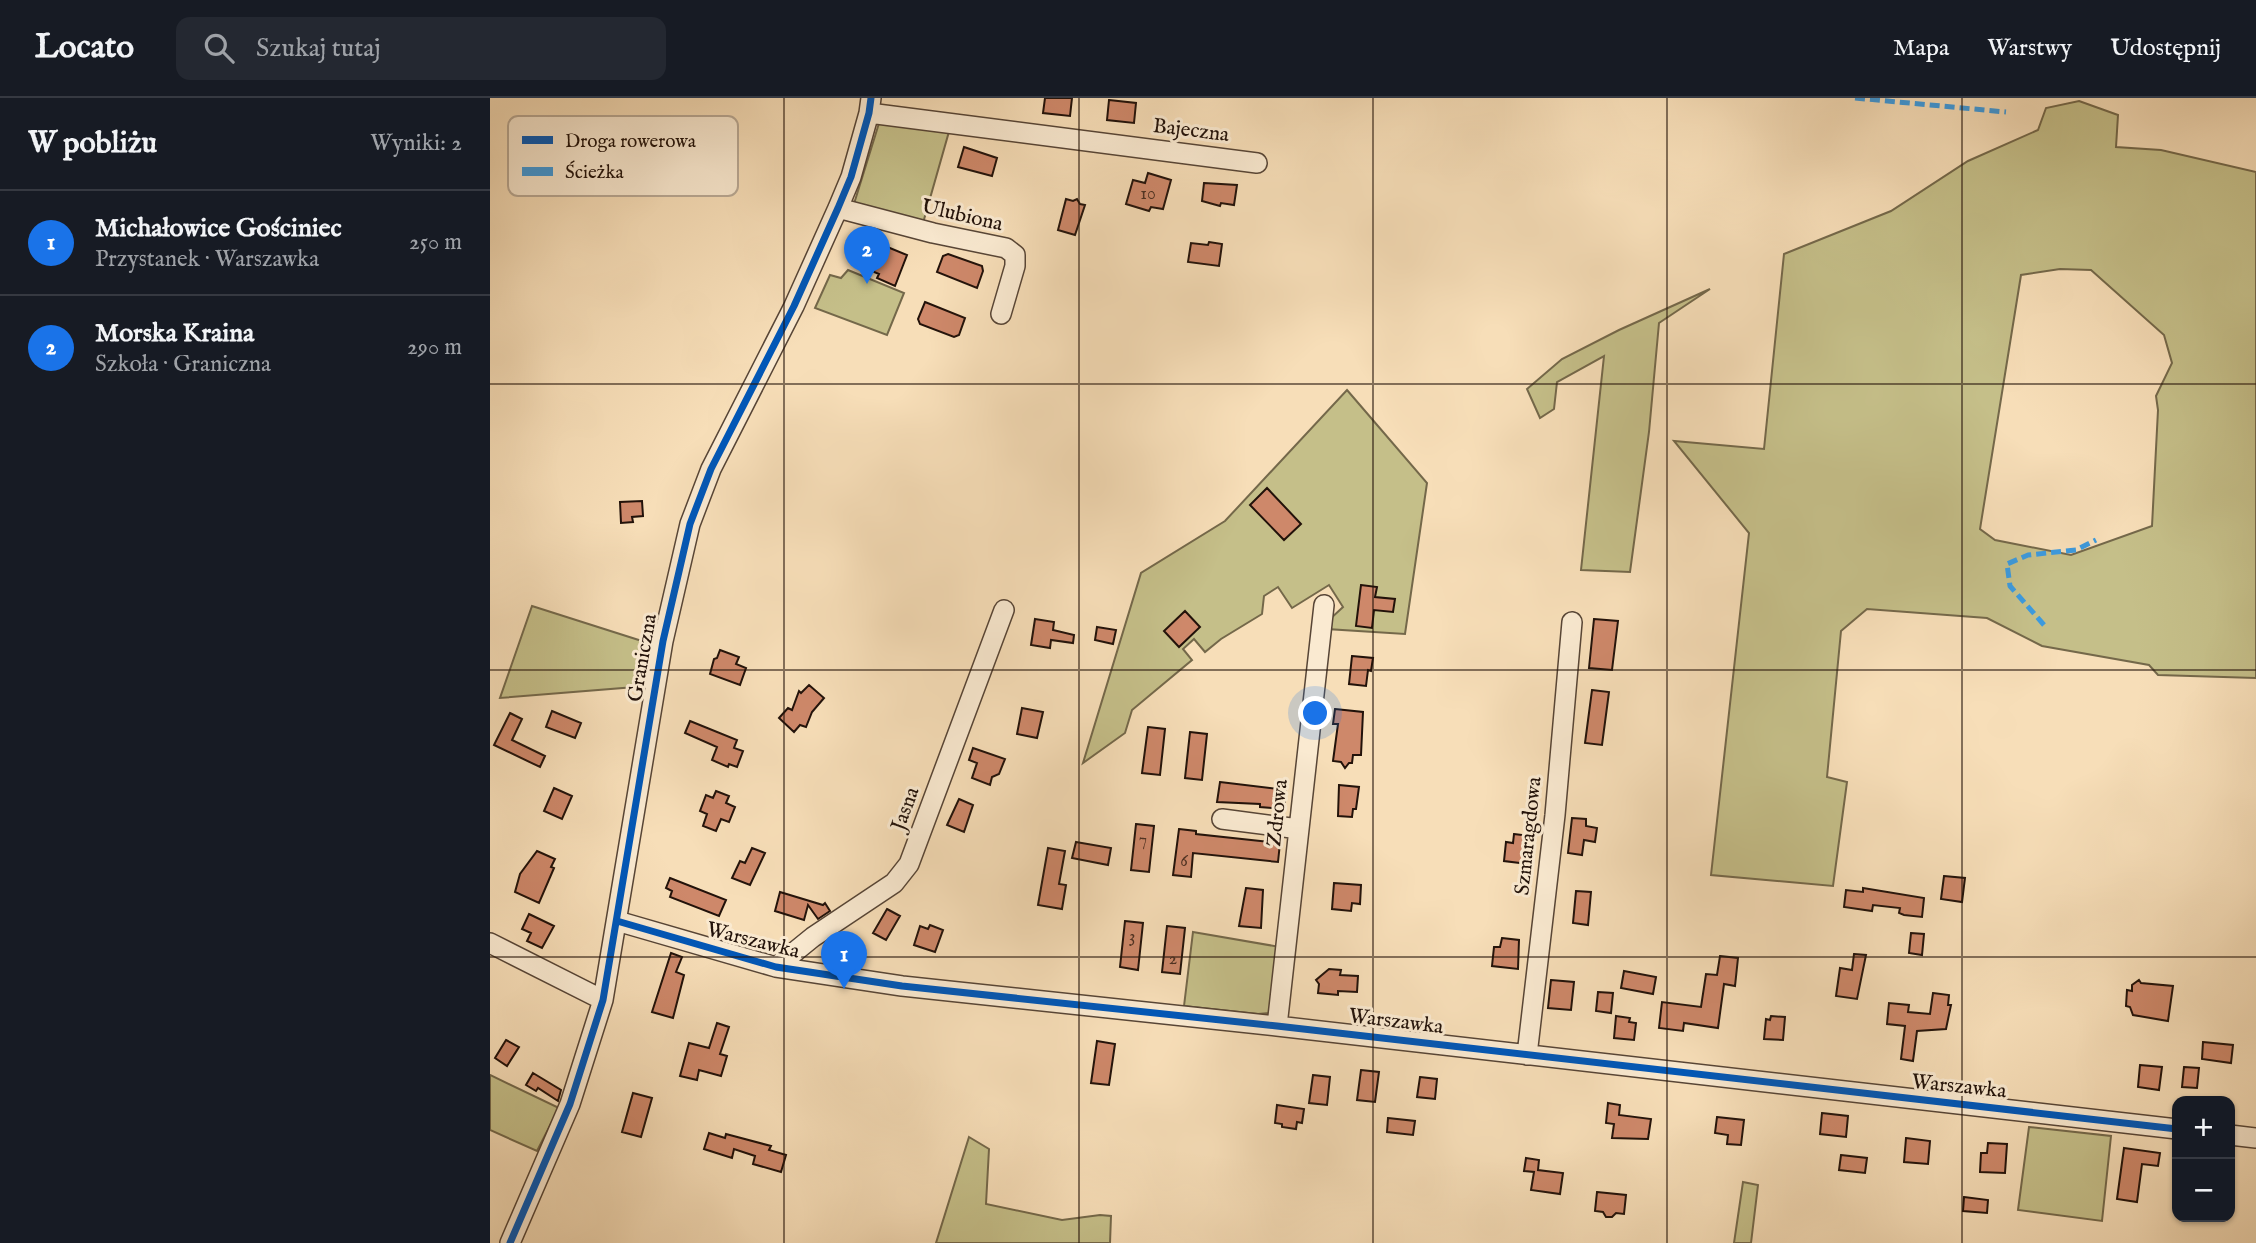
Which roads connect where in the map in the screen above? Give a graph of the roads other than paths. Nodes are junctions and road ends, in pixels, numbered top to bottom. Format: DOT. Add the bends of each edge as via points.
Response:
graph roads {
  1 [pos="870,106"];
  2 [pos="1258,163"];
  3 [pos="838,208"];
  4 [pos="1001,314"];
  5 [pos="1324,605"];
  6 [pos="1004,610"];
  7 [pos="1572,622"];
  8 [pos="1222,820"];
  9 [pos="1299,829"];
  10 [pos="617,921"];
  11 [pos="490,943"];
  12 [pos="776,967"];
  13 [pos="603,1000"];
  14 [pos="1277,1026"];
  15 [pos="1527,1055"];
  16 [pos="2172,1128"];
  17 [pos="2235,1136"];
  18 [pos="2256,1138"];
  19 [pos="510,1243"];
  1 -- 2 [label="street, Bajeczna"];
  1 -- 3 [label="street, Graniczna"];
  3 -- 4 [label="street, Ulubiona" via="1006,248 1015,255 1015,265"];
  3 -- 10 [label="street, Graniczna" via="711,469 690,524 663,641"];
  5 -- 9 [label="street, Zdrowa"];
  6 -- 12 [label="street, Jasna" via="909,864 894,883"];
  7 -- 15 [label="street, Szmaragdowa"];
  8 -- 9 [label="street"];
  9 -- 14 [label="street, Zdrowa"];
  10 -- 12 [label="street, Warszawka"];
  10 -- 13 [label="street, Graniczna"];
  11 -- 13 [label="street"];
  12 -- 14 [label="street, Warszawka" via="902,986"];
  13 -- 19 [label="street, Graniczna" via="570,1104"];
  14 -- 15 [label="street, Warszawka"];
  15 -- 16 [label="street, Warszawka"];
  17 -- 18 [label="street"];
}
